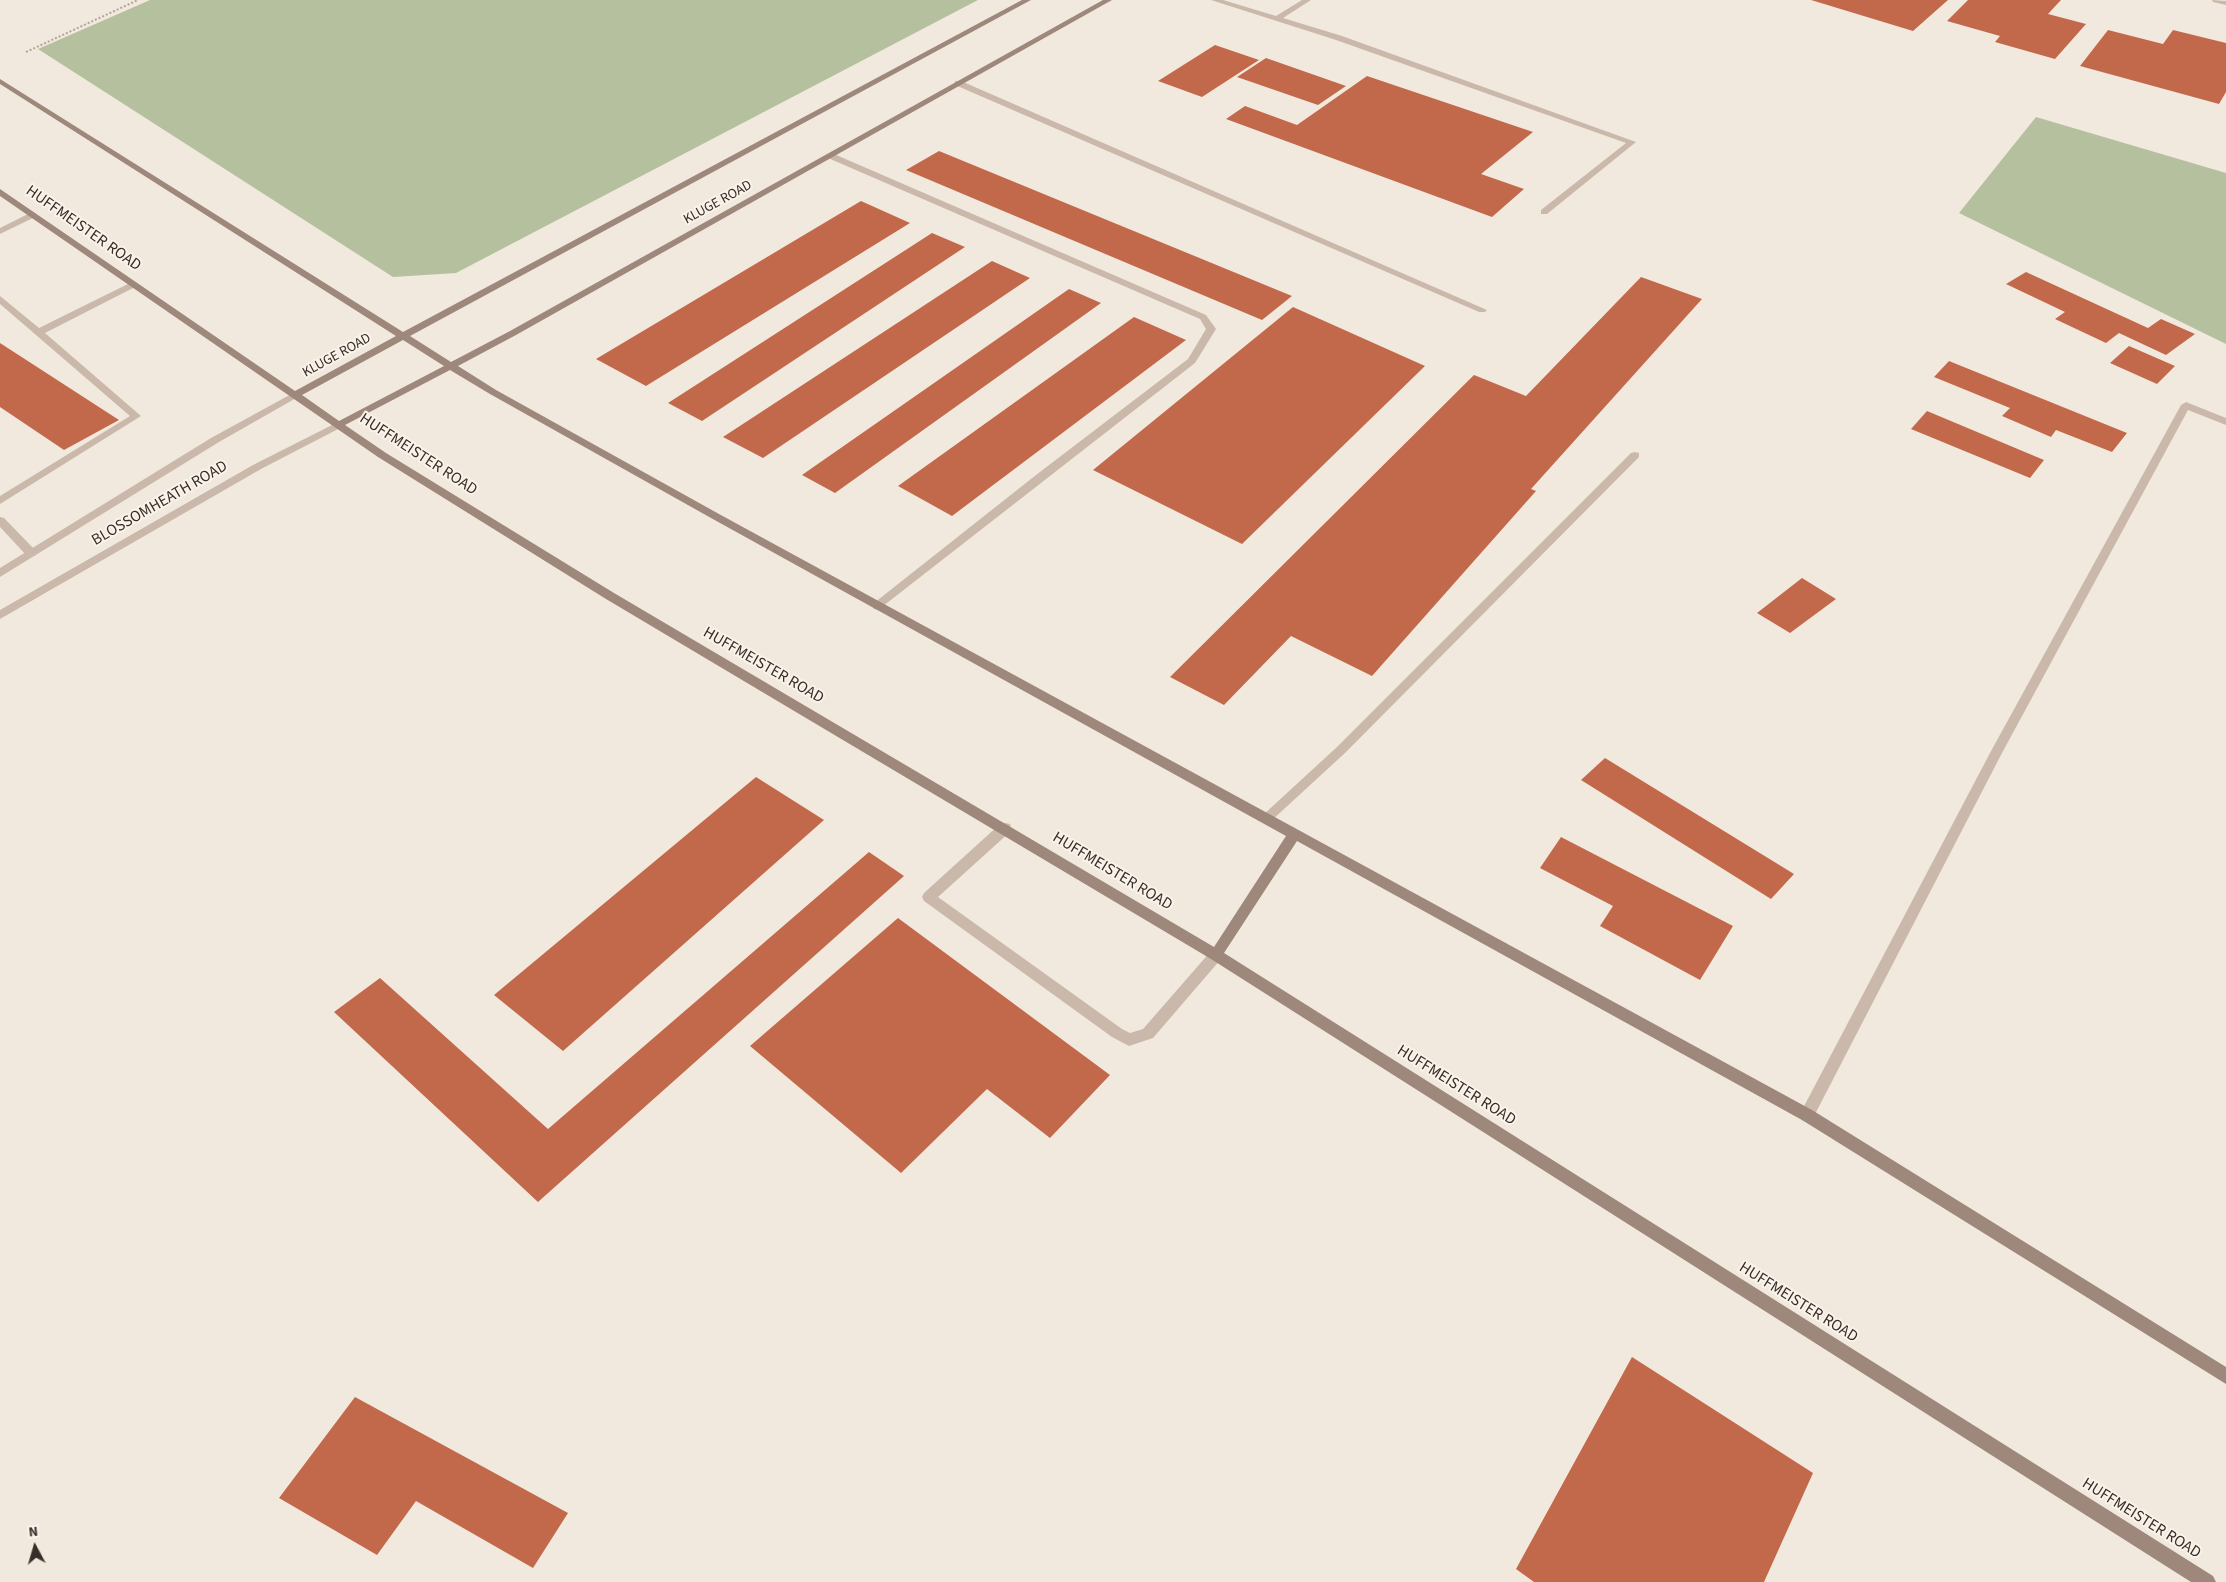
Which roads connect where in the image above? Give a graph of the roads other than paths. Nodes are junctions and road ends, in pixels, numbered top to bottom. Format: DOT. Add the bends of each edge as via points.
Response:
graph roads {
  1 [pos="1026,0"];
  2 [pos="1108,0"];
  3 [pos="1215,0"];
  4 [pos="1307,0"];
  5 [pos="2216,0"];
  6 [pos="2226,3"];
  7 [pos="1277,19"];
  8 [pos="0,81"];
  9 [pos="958,83"];
  10 [pos="831,156"];
  11 [pos="0,192"];
  12 [pos="1544,212"];
  13 [pos="32,215"];
  14 [pos="0,231"];
  15 [pos="132,285"];
  16 [pos="0,298"];
  17 [pos="1482,310"];
  18 [pos="39,332"];
  19 [pos="403,336"];
  20 [pos="451,365"];
  21 [pos="296,395"];
  22 [pos="2226,422"];
  23 [pos="338,425"];
  24 [pos="1635,455"];
  25 [pos="0,501"];
  26 [pos="0,520"];
  27 [pos="31,553"];
  28 [pos="0,573"];
  29 [pos="878,606"];
  30 [pos="0,615"];
  31 [pos="1267,818"];
  32 [pos="1005,828"];
  33 [pos="1295,833"];
  34 [pos="1216,955"];
  35 [pos="1807,1115"];
  36 [pos="2226,1376"];
  37 [pos="2207,1582"];
  1 -- 19 [label="main road, KLUGE ROAD"];
  2 -- 9 [label="main road, KLUGE ROAD"];
  3 -- 7 [label="street"];
  4 -- 7 [label="street"];
  5 -- 6 [label="street"];
  7 -- 12 [label="street" via="1632,142"];
  8 -- 19 [label="main road"];
  9 -- 10 [label="main road, KLUGE ROAD"];
  9 -- 17 [label="street"];
  10 -- 20 [label="main road, KLUGE ROAD"];
  10 -- 29 [label="street" via="1203,317 1212,329 1192,360"];
  11 -- 13 [label="main road, HUFFMEISTER ROAD"];
  13 -- 14 [label="street"];
  13 -- 15 [label="main road, HUFFMEISTER ROAD"];
  15 -- 18 [label="street"];
  15 -- 21 [label="main road, HUFFMEISTER ROAD"];
  16 -- 18 [label="street"];
  18 -- 25 [label="street" via="136,416"];
  19 -- 20 [label="main road"];
  19 -- 21 [label="main road, KLUGE ROAD"];
  20 -- 23 [label="main road, KLUGE ROAD"];
  20 -- 29 [label="main road" via="493,392"];
  21 -- 23 [label="main road, HUFFMEISTER ROAD"];
  21 -- 27 [label="street, BLOSSOMHEATH ROAD" via="215,440"];
  22 -- 35 [label="street" via="2186,405 1996,753"];
  23 -- 30 [label="street, BLOSSOMHEATH ROAD" via="257,467"];
  23 -- 32 [label="main road, HUFFMEISTER ROAD" via="610,596"];
  24 -- 31 [label="street" via="1341,750"];
  26 -- 27 [label="street"];
  27 -- 28 [label="street, BLOSSOMHEATH ROAD"];
  29 -- 31 [label="main road"];
  31 -- 33 [label="main road"];
  32 -- 34 [label="main road, HUFFMEISTER ROAD"];
  32 -- 34 [label="street" via="929,897 1116,1033 1129,1040 1148,1034"];
  33 -- 34 [label="main road"];
  33 -- 35 [label="main road"];
  34 -- 37 [label="main road, HUFFMEISTER ROAD"];
  35 -- 36 [label="main road"];
}
